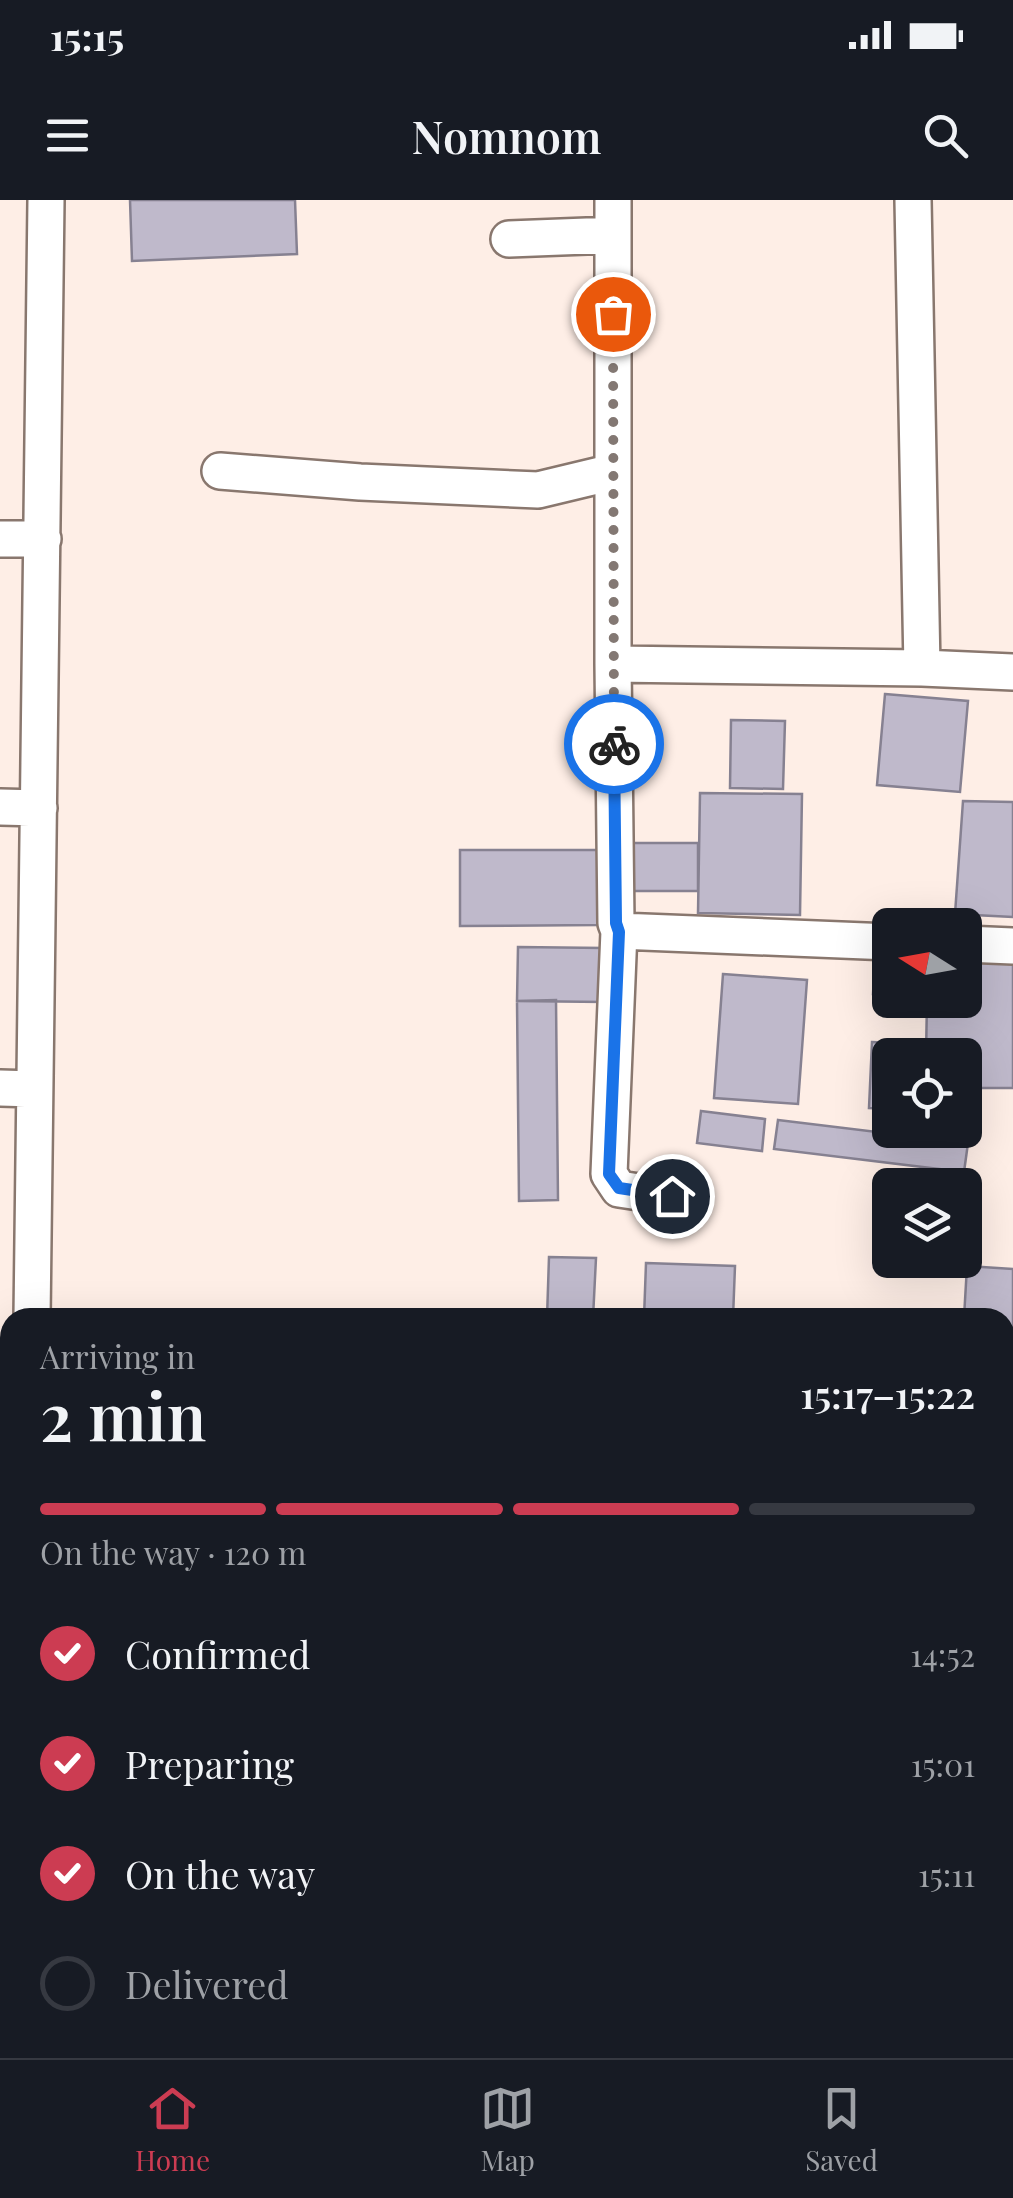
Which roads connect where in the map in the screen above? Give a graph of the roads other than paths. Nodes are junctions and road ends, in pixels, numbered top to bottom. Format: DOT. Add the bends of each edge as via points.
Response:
graph roads {
  1 [pos="46,200"];
  2 [pos="913,200"];
  3 [pos="613,218"];
  4 [pos="509,239"];
  5 [pos="220,471"];
  6 [pos="614,472"];
  7 [pos="0,539"];
  8 [pos="42,539"];
  9 [pos="613,664"];
  10 [pos="922,668"];
  11 [pos="1013,672"];
  12 [pos="0,806"];
  13 [pos="40,808"];
  14 [pos="619,932"];
  15 [pos="872,941"];
  16 [pos="982,945"];
  17 [pos="1013,946"];
  18 [pos="17,1088"];
  19 [pos="672,1196"];
  20 [pos="31,1308"];
  1 -- 8 [label="street"];
  2 -- 10 [label="street"];
  3 -- 4 [label="street"];
  3 -- 6 [label="street"];
  5 -- 6 [label="street" via="538,490"];
  6 -- 9 [label="street"];
  7 -- 8 [label="street"];
  8 -- 13 [label="street"];
  9 -- 10 [label="street"];
  9 -- 14 [label="street"];
  10 -- 11 [label="street"];
  12 -- 13 [label="street"];
  13 -- 18 [label="street"];
  14 -- 15 [label="street"];
  14 -- 19 [label="street" via="609,1174 619,1188"];
  16 -- 17 [label="street"];
  18 -- 20 [label="street"];
}
